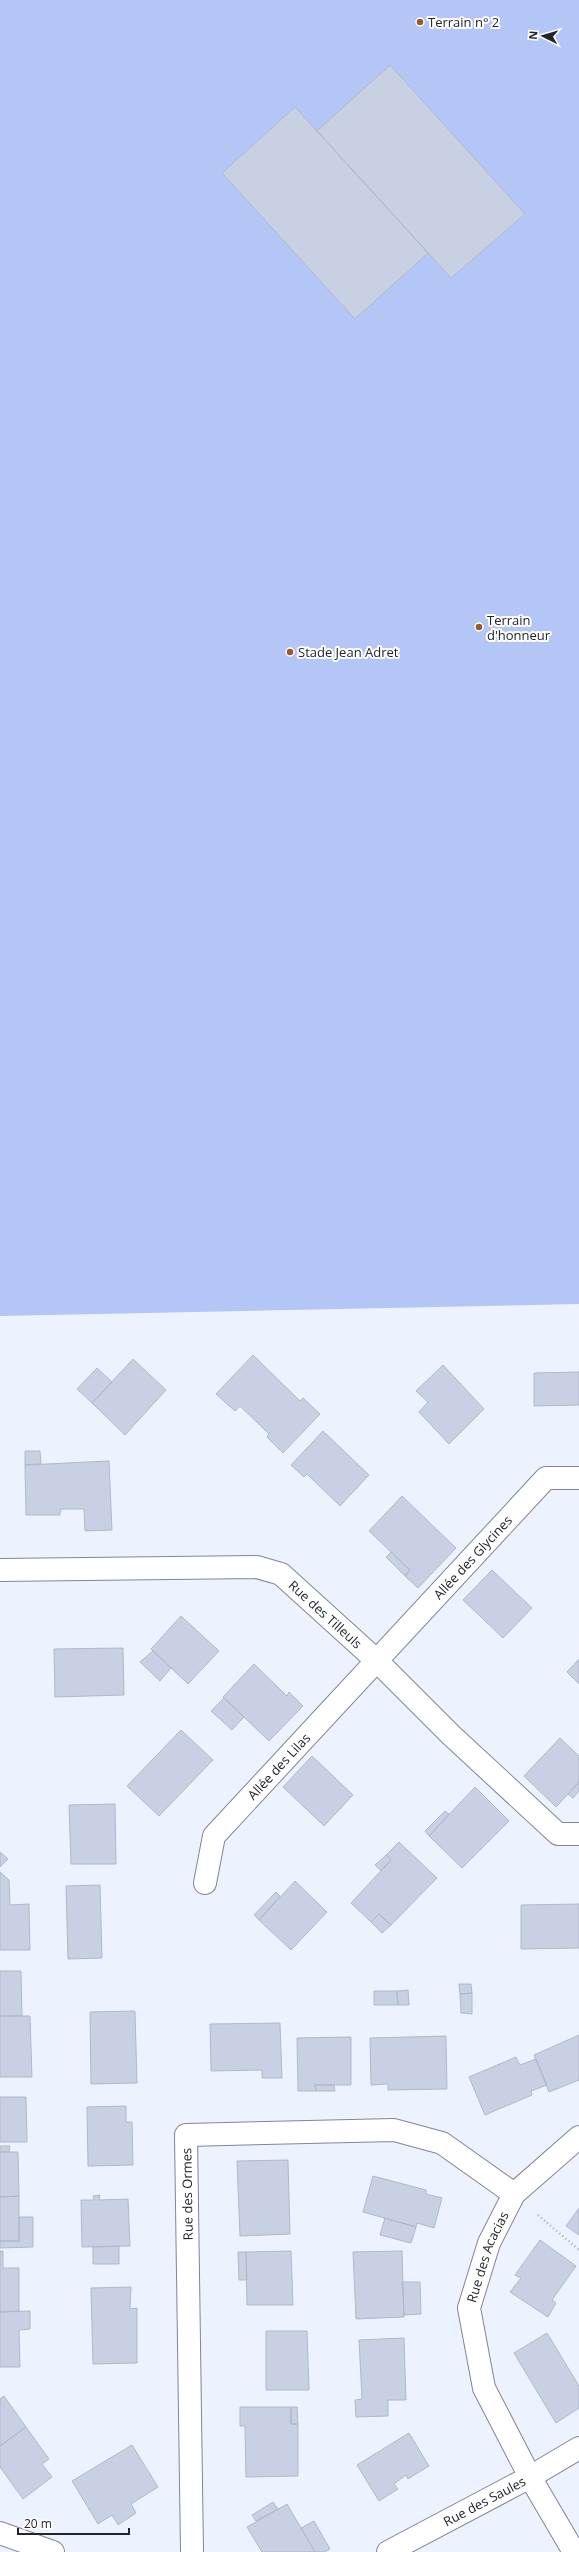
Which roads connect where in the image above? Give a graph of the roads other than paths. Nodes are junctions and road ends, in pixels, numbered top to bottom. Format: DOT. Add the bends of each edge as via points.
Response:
graph roads {
  1 [pos="579,1478"];
  2 [pos="0,1570"];
  3 [pos="377,1661"];
  4 [pos="579,1834"];
  5 [pos="205,1883"];
  6 [pos="579,2137"];
  7 [pos="514,2194"];
  8 [pos="579,2448"];
  9 [pos="530,2476"];
  10 [pos="0,2533"];
  11 [pos="53,2552"];
  12 [pos="192,2552"];
  13 [pos="388,2552"];
  14 [pos="574,2552"];
  1 -- 3 [label="street, Allée des Glycines" via="546,1478"];
  2 -- 3 [label="street, Rue des Tilleuls" via="257,1567 280,1574"];
  3 -- 4 [label="street, Rue des Tilleuls" via="451,1735 558,1834"];
  3 -- 5 [label="street, Allée des Lilas" via="214,1836"];
  6 -- 7 [label="street, Rue des Acacias"];
  7 -- 9 [label="street, Rue des Acacias" via="489,2243 469,2308 484,2388"];
  7 -- 12 [label="street, Rue des Ormes" via="442,2143 394,2130 186,2135"];
  8 -- 9 [label="street, Rue des Saules"];
  9 -- 13 [label="street, Rue des Saules"];
  9 -- 14 [label="street, Rue des Acacias"];
  10 -- 11 [label="street"];
}
